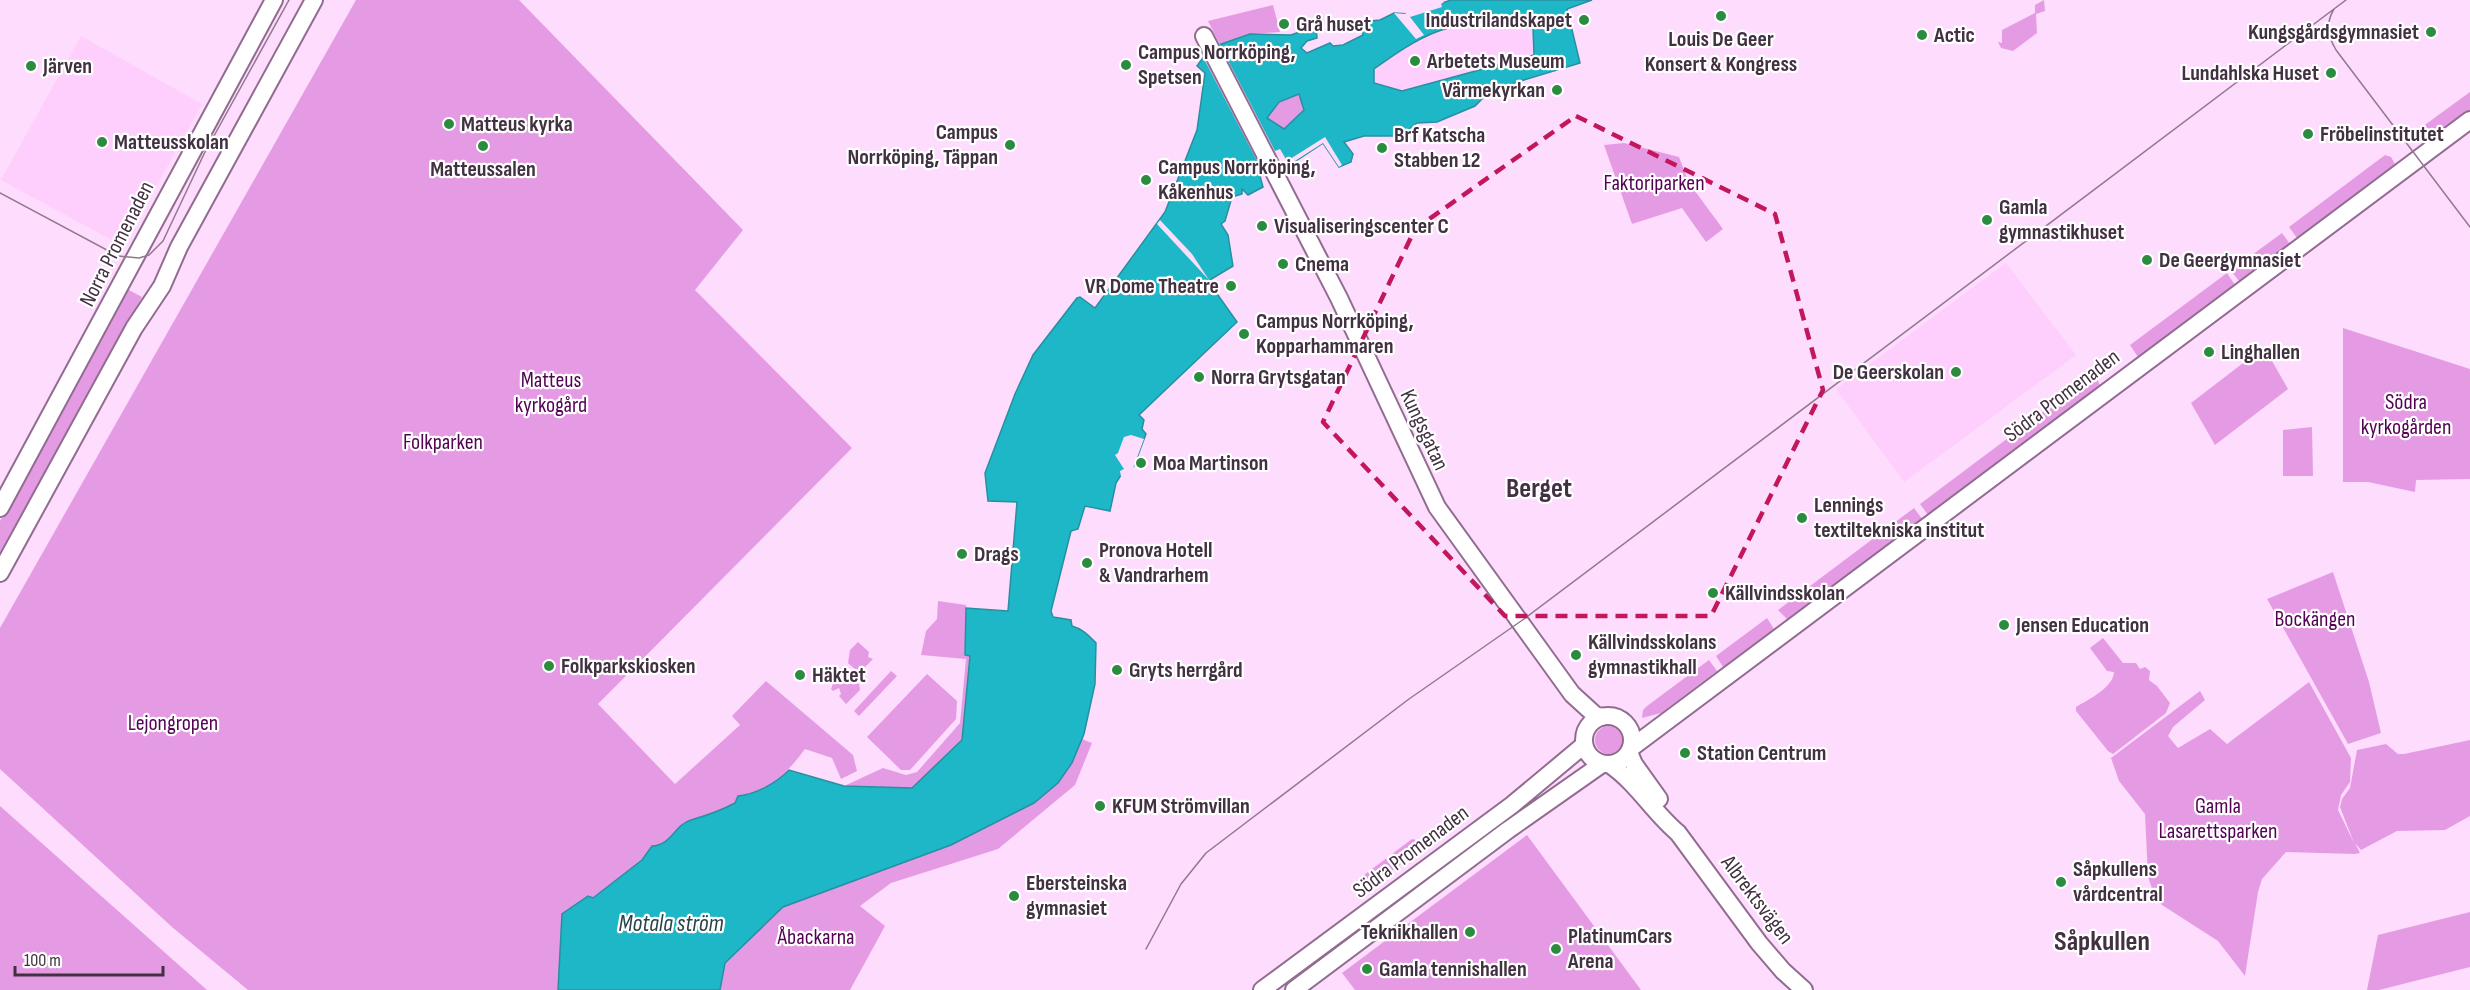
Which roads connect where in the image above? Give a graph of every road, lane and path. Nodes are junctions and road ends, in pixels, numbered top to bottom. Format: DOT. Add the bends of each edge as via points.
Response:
graph roads {
  1 [pos="274,0"];
  2 [pos="314,0"];
  3 [pos="1204,36"];
  4 [pos="2470,120"];
  5 [pos="160,271"];
  6 [pos="134,328"];
  7 [pos="0,508"];
  8 [pos="0,573"];
  9 [pos="1572,694"];
  10 [pos="1681,708"];
  11 [pos="1602,717"];
  12 [pos="1623,721"];
  13 [pos="1587,727"];
  14 [pos="1584,745"];
  15 [pos="1630,750"];
  16 [pos="1606,764"];
  17 [pos="1678,833"];
  18 [pos="1262,990"];
  19 [pos="1294,990"];
  20 [pos="1804,990"];
  1 -- 7 [label="main road, Norra Promenaden"];
  2 -- 6 [label="main road" via="184,237 162,286"];
  3 -- 9 [label="main road, Kungsgatan" via="1339,297 1437,507"];
  4 -- 10 [label="main road, Södra Promenaden"];
  5 -- 6 [label="main road"];
  6 -- 8 [label="main road"];
  9 -- 11 [label="main road, Kungsgatan"];
  9 -- 13 [label="main road, Kungsgatan"];
  10 -- 12 [label="main road, Södra Promenaden" via="1648,723"];
  10 -- 15 [label="main road, Södra Promenaden"];
  11 -- 12 [label="main road"];
  11 -- 13 [label="main road"];
  12 -- 15 [label="main road" via="1631,733"];
  13 -- 14 [label="main road"];
  14 -- 16 [label="main road" via="1589,756"];
  14 -- 18 [label="main road, Södra Promenaden" via="1512,805"];
  15 -- 16 [label="main road" via="1623,759"];
  15 -- 17 [label="main road, Albrektsvägen" via="1634,764 1674,818"];
  16 -- 17 [label="main road, Albrektsvägen" via="1636,786"];
  16 -- 19 [label="main road, Södra Promenaden" via="1515,825"];
  17 -- 20 [label="main road, Albrektsvägen" via="1759,943"];
}
